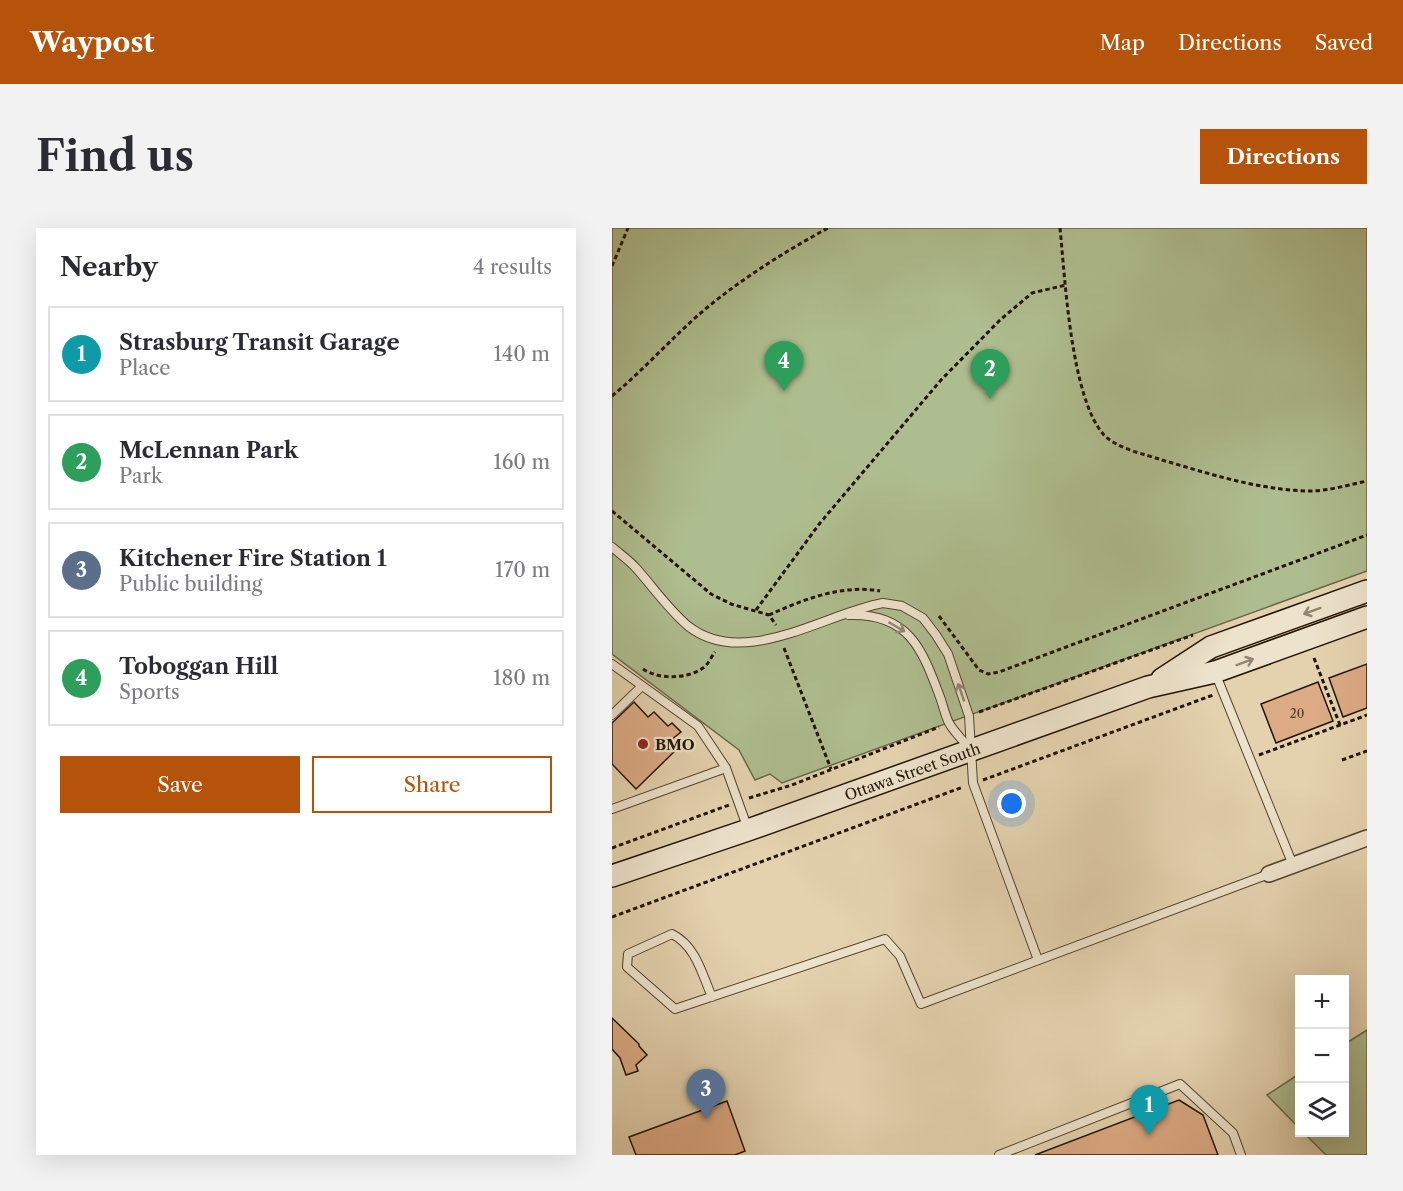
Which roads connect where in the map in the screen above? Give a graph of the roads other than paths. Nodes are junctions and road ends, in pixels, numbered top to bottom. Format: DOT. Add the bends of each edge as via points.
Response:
graph roads {
  1 [pos="612,547"];
  2 [pos="1367,591"];
  3 [pos="841,615"];
  4 [pos="1367,617"];
  5 [pos="612,664"];
  6 [pos="1219,682"];
  7 [pos="642,686"];
  8 [pos="1148,687"];
  9 [pos="612,715"];
  10 [pos="970,749"];
  11 [pos="726,768"];
  12 [pos="612,809"];
  13 [pos="748,830"];
  14 [pos="1367,838"];
  15 [pos="677,855"];
  16 [pos="1293,865"];
  17 [pos="1269,874"];
  18 [pos="612,876"];
  19 [pos="612,887"];
  20 [pos="1038,960"];
  21 [pos="712,997"];
  22 [pos="999,1155"];
  23 [pos="1241,1155"];
  1 -- 3 [label="lane" via="634,566 675,614 706,638 749,643"];
  2 -- 8 [label="main road, Ottawa Street South, one-way" via="1211,647"];
  3 -- 10 [label="lane, one-way" via="881,619 914,640 927,662 949,723"];
  10 -- 3 [label="lane, one-way" via="969,716 952,665 923,618 893,603"];
  6 -- 4 [label="main road, Ottawa Street South, one-way"];
  5 -- 7 [label="lane"];
  6 -- 8 [label="main road, Ottawa Street South"];
  6 -- 16 [label="lane"];
  7 -- 9 [label="lane"];
  7 -- 11 [label="lane" via="698,726"];
  8 -- 10 [label="main road, Ottawa Street South"];
  10 -- 13 [label="main road, Ottawa Street South"];
  10 -- 20 [label="lane" via="974,783"];
  11 -- 12 [label="lane"];
  11 -- 13 [label="lane"];
  13 -- 15 [label="main road, Ottawa Street South"];
  14 -- 16 [label="street"];
  15 -- 18 [label="main road, Ottawa Street South"];
  15 -- 19 [label="main road, Ottawa Street South"];
  16 -- 17 [label="street"];
  17 -- 20 [label="lane"];
  20 -- 21 [label="lane" via="921,1004 900,956 885,939"];
  21 -- 21 [label="lane" via="675,1009 627,967 628,954 672,934 691,949"];
  22 -- 23 [label="lane" via="1180,1084 1233,1132"];
}
